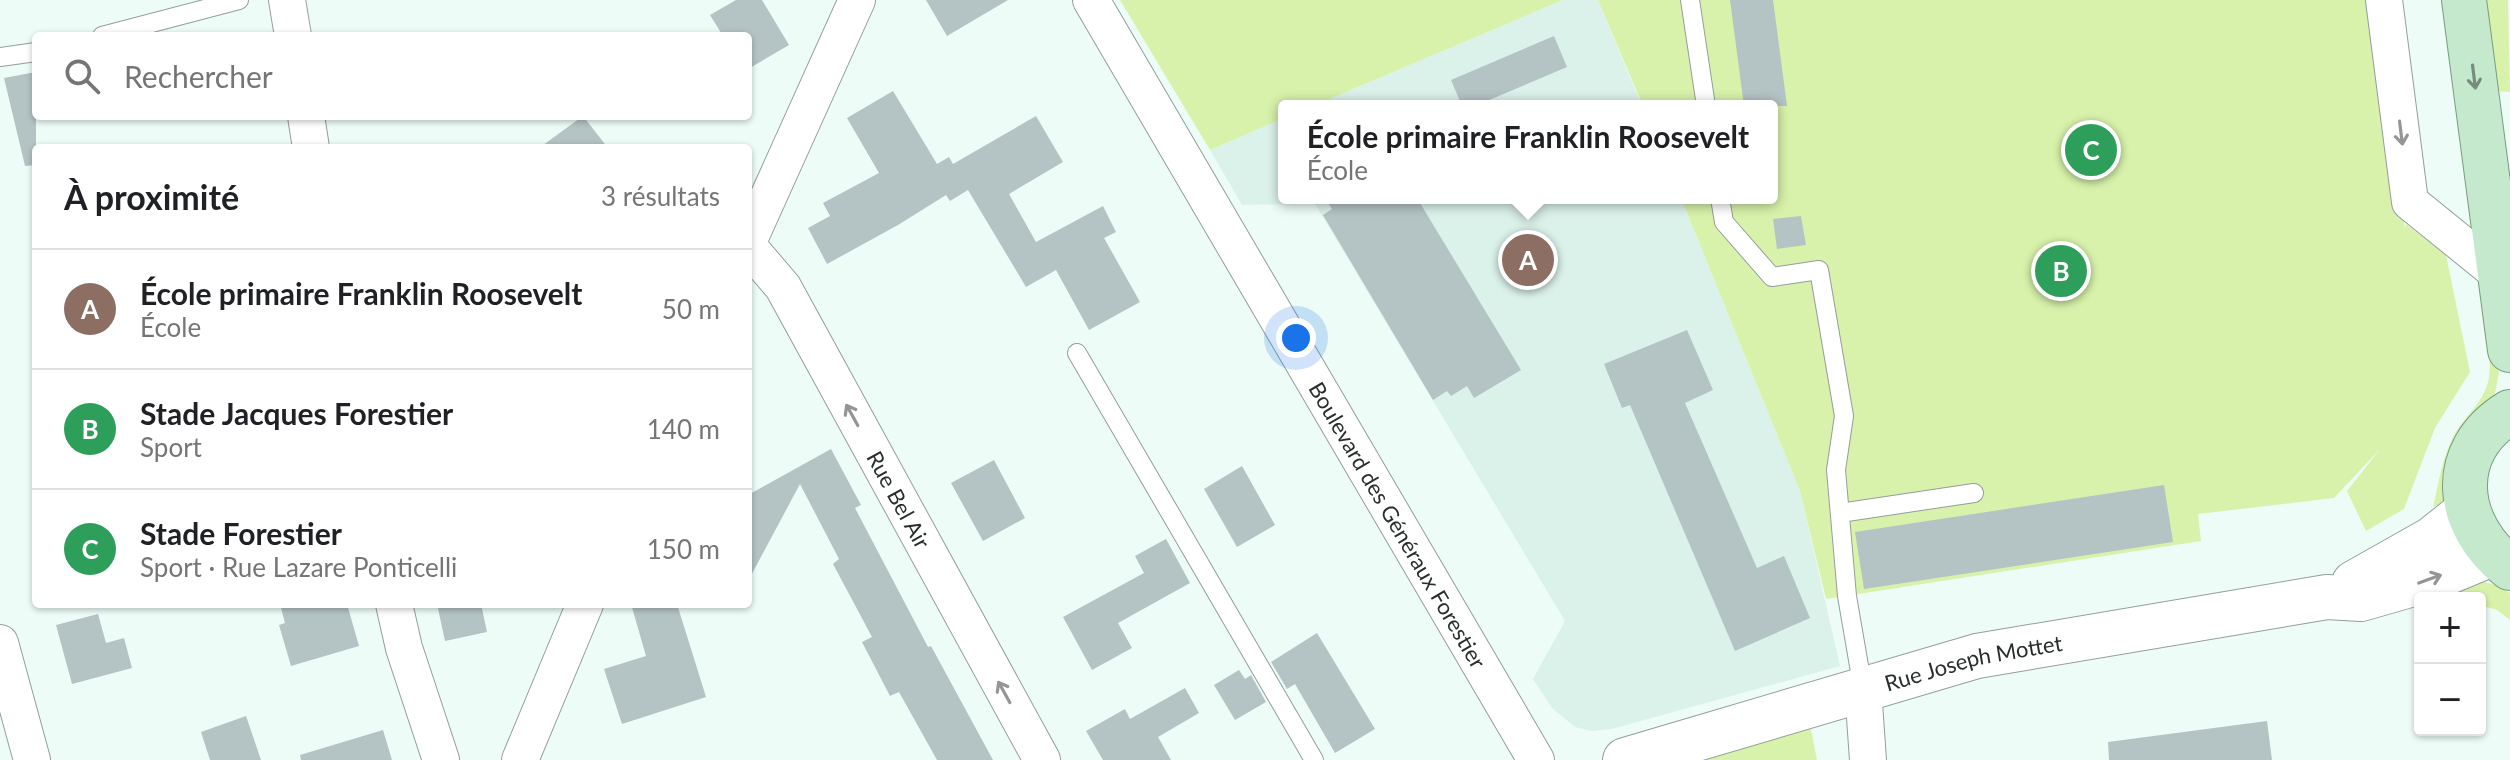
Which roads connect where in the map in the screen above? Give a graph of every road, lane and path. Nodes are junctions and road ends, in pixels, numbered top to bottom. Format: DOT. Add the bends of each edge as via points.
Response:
graph roads {
  1 [pos="239,0"];
  2 [pos="287,0"];
  3 [pos="857,0"];
  4 [pos="1091,0"];
  5 [pos="1690,0"];
  6 [pos="2384,0"];
  7 [pos="2464,0"];
  8 [pos="117,32"];
  9 [pos="292,32"];
  10 [pos="32,53"];
  11 [pos="0,57"];
  12 [pos="1705,100"];
  13 [pos="307,120"];
  14 [pos="310,144"];
  15 [pos="1721,204"];
  16 [pos="752,235"];
  17 [pos="752,249"];
  18 [pos="2500,275"];
  19 [pos="2510,350"];
  20 [pos="1077,353"];
  21 [pos="2510,412"];
  22 [pos="1974,493"];
  23 [pos="2467,511"];
  24 [pos="1840,513"];
  25 [pos="2501,561"];
  26 [pos="2327,597"];
  27 [pos="395,608"];
  28 [pos="583,608"];
  29 [pos="0,643"];
  30 [pos="1863,689"];
  31 [pos="32,760"];
  32 [pos="441,760"];
  33 [pos="520,760"];
  34 [pos="1042,760"];
  35 [pos="1314,760"];
  36 [pos="1536,760"];
  37 [pos="1625,760"];
  38 [pos="1868,760"];
  1 -- 8 [label="lane"];
  2 -- 9 [label="street"];
  3 -- 16 [label="street"];
  4 -- 36 [label="street, Boulevard des Généraux Forestier"];
  5 -- 12 [label="lane"];
  6 -- 18 [label="street, one-way" via="2410,202"];
  7 -- 18 [label="main road, one-way"];
  10 -- 11 [label="lane"];
  13 -- 14 [label="street"];
  15 -- 24 [label="lane" via="1724,222 1772,277 1819,270 1844,416 1836,470"];
  34 -- 17 [label="street, Rue Bel Air, one-way" via="783,287"];
  18 -- 19 [label="main road"];
  20 -- 35 [label="lane"];
  21 -- 23 [label="main road" via="2480,438 2470,461"];
  22 -- 24 [label="lane"];
  23 -- 25 [label="main road" via="2476,534"];
  23 -- 26 [label="street, Rue Joseph Mottet" via="2432,539"];
  24 -- 30 [label="lane"];
  26 -- 25 [label="street, Rue Joseph Mottet, one-way" via="2361,599"];
  26 -- 30 [label="street, Rue Joseph Mottet" via="1977,656"];
  27 -- 32 [label="street"];
  28 -- 33 [label="street"];
  29 -- 31 [label="street"];
  30 -- 37 [label="street, Rue Joseph Mottet"];
  30 -- 38 [label="street"];
}
